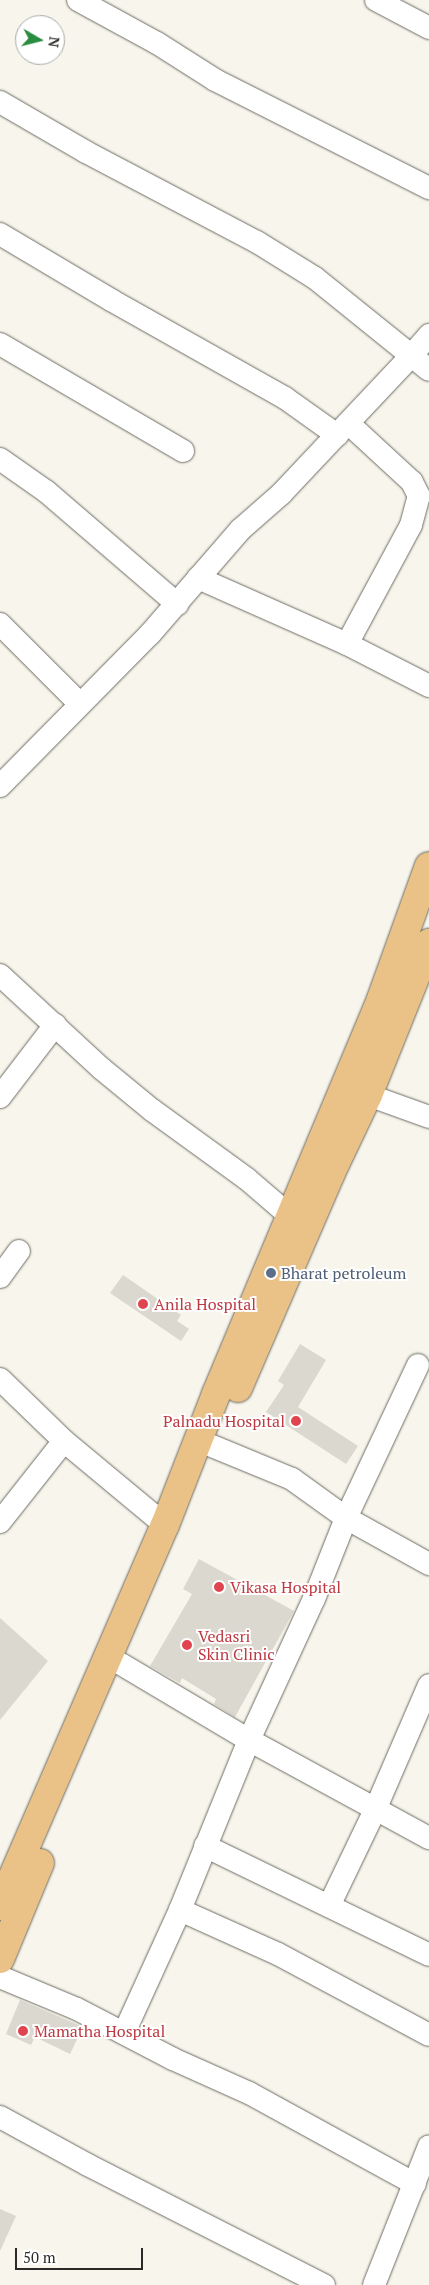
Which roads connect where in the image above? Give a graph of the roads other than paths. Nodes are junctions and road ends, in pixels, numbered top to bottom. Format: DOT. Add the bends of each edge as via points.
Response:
graph roads {
  1 [pos="78,0"];
  2 [pos="376,0"];
  3 [pos="401,6"];
  4 [pos="429,28"];
  5 [pos="0,102"];
  6 [pos="429,188"];
  7 [pos="0,234"];
  8 [pos="429,335"];
  9 [pos="0,344"];
  10 [pos="411,356"];
  11 [pos="429,370"];
  12 [pos="342,429"];
  13 [pos="183,451"];
  14 [pos="0,459"];
  15 [pos="198,578"];
  16 [pos="177,604"];
  17 [pos="0,624"];
  18 [pos="347,644"];
  19 [pos="429,686"];
  20 [pos="80,704"];
  21 [pos="0,786"];
  22 [pos="429,866"];
  23 [pos="429,944"];
  24 [pos="0,975"];
  25 [pos="55,1025"];
  26 [pos="368,1095"];
  27 [pos="0,1097"];
  28 [pos="429,1117"];
  29 [pos="290,1216"];
  30 [pos="18,1251"];
  31 [pos="0,1277"];
  32 [pos="418,1365"];
  33 [pos="0,1379"];
  34 [pos="64,1441"];
  35 [pos="212,1446"];
  36 [pos="346,1518"];
  37 [pos="0,1522"];
  38 [pos="164,1525"];
  39 [pos="429,1564"];
  40 [pos="121,1664"];
  41 [pos="429,1685"];
  42 [pos="249,1740"];
  43 [pos="375,1810"];
  44 [pos="429,1838"];
  45 [pos="205,1846"];
  46 [pos="0,1906"];
  47 [pos="329,1906"];
  48 [pos="180,1910"];
  49 [pos="429,1955"];
  50 [pos="0,1959"];
  51 [pos="0,1977"];
  52 [pos="124,2033"];
  53 [pos="429,2035"];
  54 [pos="0,2117"];
  55 [pos="429,2146"];
  56 [pos="415,2184"];
  57 [pos="324,2285"];
  58 [pos="374,2285"];
  1 -- 6 [label="street" via="157,43 215,80"];
  2 -- 3 [label="street"];
  3 -- 4 [label="street"];
  5 -- 10 [label="street" via="257,242 306,273"];
  7 -- 12 [label="street"];
  8 -- 10 [label="street"];
  9 -- 13 [label="street"];
  10 -- 11 [label="street"];
  10 -- 12 [label="street"];
  12 -- 15 [label="street" via="281,494 240,530"];
  12 -- 18 [label="street" via="412,482 419,496 411,525"];
  14 -- 16 [label="street" via="47,492"];
  15 -- 16 [label="street"];
  15 -- 18 [label="street"];
  16 -- 20 [label="street"];
  17 -- 20 [label="street"];
  18 -- 19 [label="street"];
  20 -- 21 [label="street"];
  22 -- 29 [label="main road" via="380,999"];
  23 -- 26 [label="main road"];
  24 -- 25 [label="street"];
  25 -- 27 [label="street"];
  25 -- 29 [label="street" via="145,1104 247,1179"];
  26 -- 28 [label="street"];
  26 -- 35 [label="main road"];
  29 -- 38 [label="main road"];
  30 -- 31 [label="street"];
  32 -- 36 [label="street"];
  33 -- 34 [label="street"];
  34 -- 37 [label="street"];
  34 -- 38 [label="street"];
  35 -- 36 [label="street" via="292,1479"];
  35 -- 40 [label="main road"];
  36 -- 39 [label="street"];
  36 -- 42 [label="street" via="314,1599"];
  38 -- 46 [label="main road"];
  40 -- 42 [label="street"];
  40 -- 50 [label="main road"];
  41 -- 43 [label="street"];
  42 -- 43 [label="street"];
  42 -- 45 [label="street"];
  43 -- 44 [label="street"];
  43 -- 47 [label="street"];
  45 -- 47 [label="street"];
  45 -- 48 [label="street"];
  47 -- 49 [label="street"];
  48 -- 52 [label="street"];
  48 -- 53 [label="street" via="278,1954"];
  51 -- 52 [label="street" via="77,2009"];
  52 -- 56 [label="street" via="249,2093"];
  54 -- 57 [label="street"];
  55 -- 56 [label="street"];
  56 -- 58 [label="street"];
}
